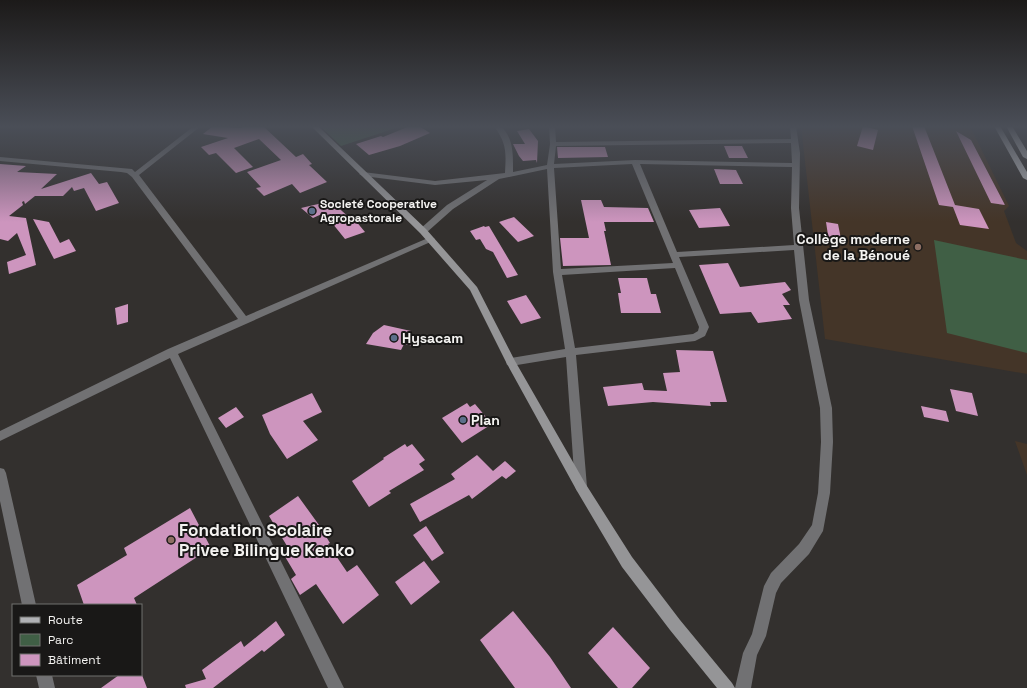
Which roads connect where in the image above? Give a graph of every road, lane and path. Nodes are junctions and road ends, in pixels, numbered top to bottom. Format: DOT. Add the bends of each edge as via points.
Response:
graph roads {
  1 [pos="157,158"];
  2 [pos="347,158"];
  3 [pos="509,158"];
  4 [pos="551,158"];
  5 [pos="795,158"];
  6 [pos="1016,158"];
  7 [pos="0,159"];
  8 [pos="635,162"];
  9 [pos="795,165"];
  10 [pos="550,166"];
  11 [pos="363,174"];
  12 [pos="509,174"];
  13 [pos="135,175"];
  14 [pos="498,177"];
  15 [pos="1027,178"];
  16 [pos="423,231"];
  17 [pos="431,240"];
  18 [pos="798,247"];
  19 [pos="675,255"];
  20 [pos="679,265"];
  21 [pos="557,272"];
  22 [pos="244,320"];
  23 [pos="172,352"];
  24 [pos="571,352"];
  25 [pos="511,362"];
  26 [pos="0,436"];
  27 [pos="0,473"];
  28 [pos="581,486"];
  29 [pos="29,604"];
  30 [pos="44,676"];
  31 [pos="47,688"];
  32 [pos="336,688"];
  33 [pos="726,688"];
  34 [pos="743,688"];
  1 -- 13 [label="street"];
  2 -- 11 [label="street"];
  3 -- 12 [label="street"];
  4 -- 10 [label="street"];
  5 -- 9 [label="street"];
  6 -- 15 [label="main road"];
  7 -- 13 [label="street" via="121,170"];
  8 -- 9 [label="street"];
  8 -- 10 [label="street"];
  8 -- 19 [label="street"];
  9 -- 18 [label="street"];
  10 -- 12 [label="street"];
  10 -- 21 [label="street"];
  11 -- 14 [label="street" via="435,183"];
  11 -- 16 [label="street"];
  12 -- 14 [label="street"];
  13 -- 22 [label="street"];
  14 -- 16 [label="street" via="450,207"];
  16 -- 17 [label="street"];
  17 -- 22 [label="street"];
  17 -- 25 [label="street" via="474,289"];
  18 -- 19 [label="street"];
  18 -- 34 [label="street" via="804,300 826,408 824,492 818,527 804,549 776,578 769,591 766,612 759,636 750,653"];
  19 -- 20 [label="street"];
  20 -- 21 [label="street"];
  20 -- 24 [label="street" via="704,327 702,333 695,337"];
  21 -- 24 [label="street"];
  22 -- 23 [label="street"];
  23 -- 26 [label="street"];
  23 -- 32 [label="street"];
  24 -- 25 [label="street"];
  24 -- 28 [label="street"];
  25 -- 28 [label="street"];
  27 -- 29 [label="street"];
  28 -- 33 [label="street" via="628,562"];
  30 -- 31 [label="street"];
}
